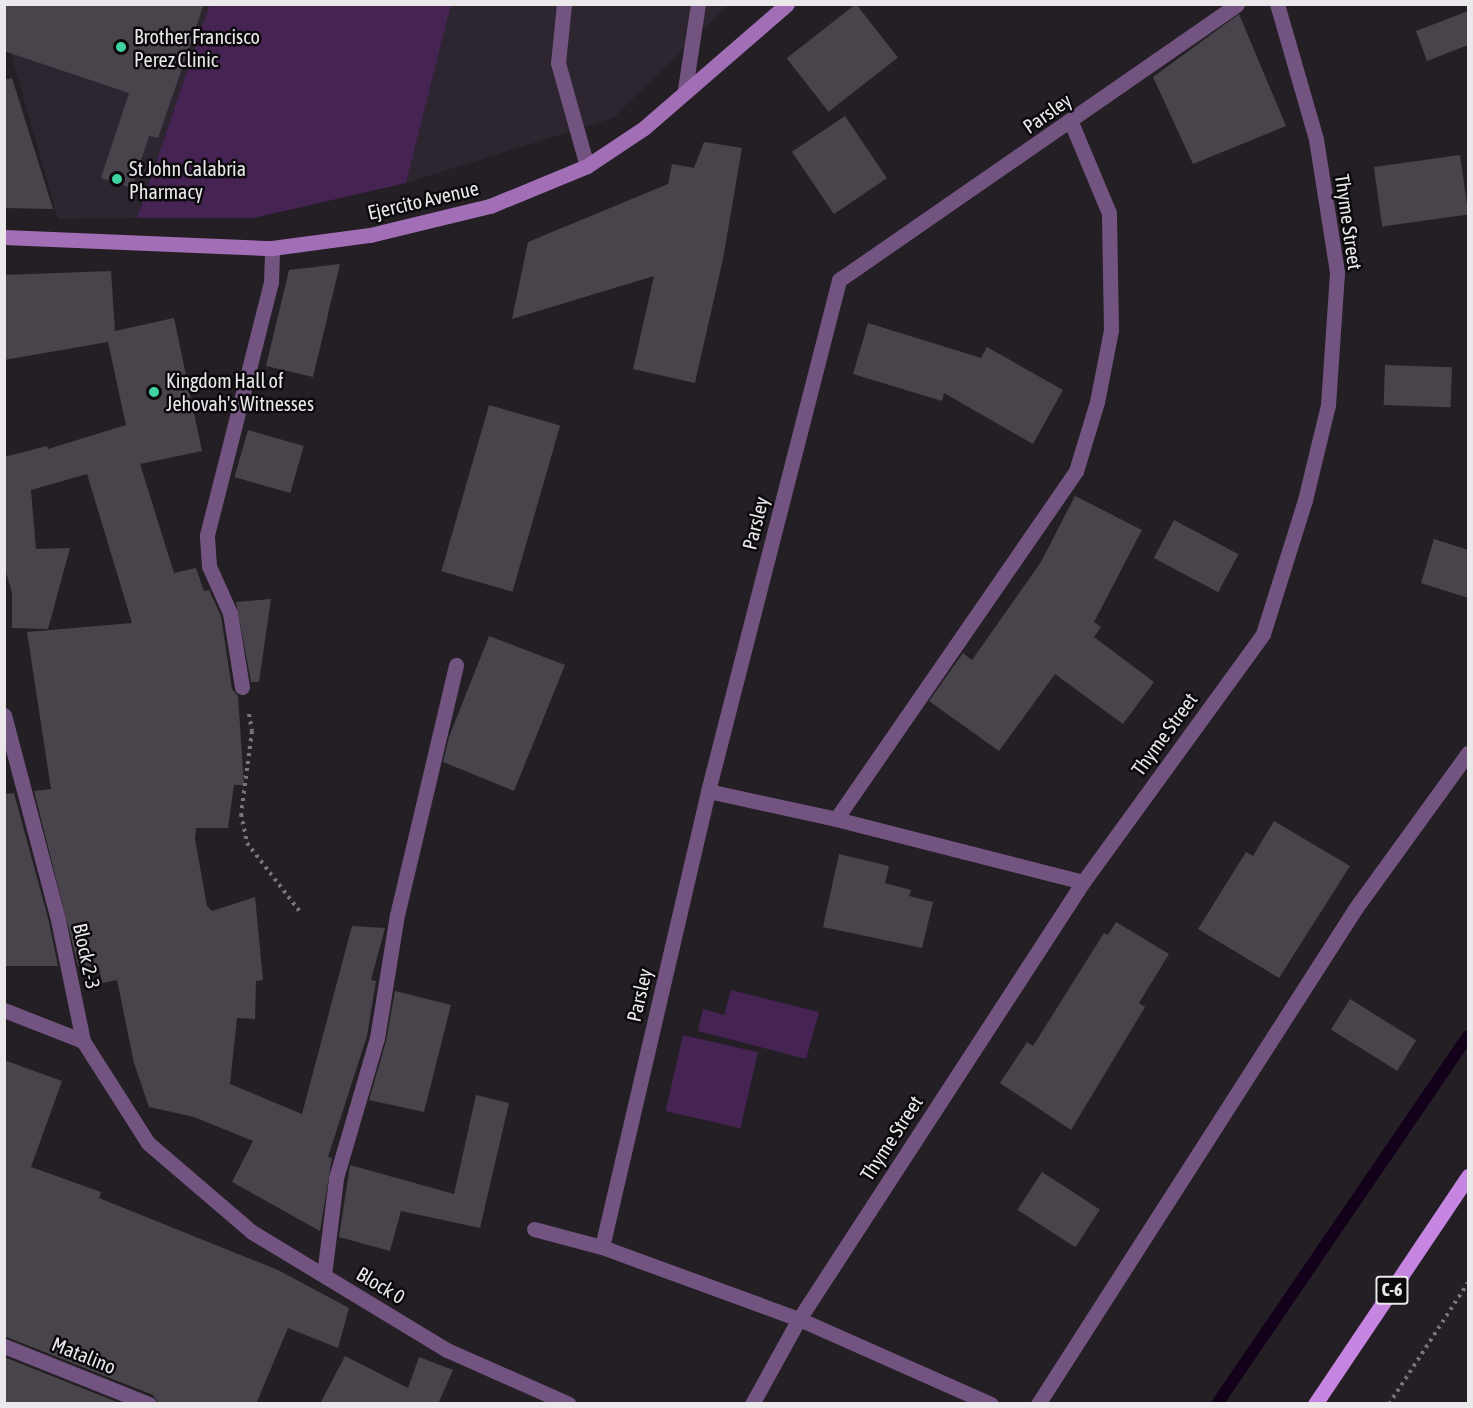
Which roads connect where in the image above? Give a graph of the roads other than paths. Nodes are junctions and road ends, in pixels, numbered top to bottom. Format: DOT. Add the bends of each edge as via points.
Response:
graph roads {
  1 [pos="564,4"];
  2 [pos="698,4"];
  3 [pos="787,4"];
  4 [pos="1237,4"];
  5 [pos="1277,4"];
  6 [pos="685,89"];
  7 [pos="1071,122"];
  8 [pos="587,166"];
  9 [pos="4,237"];
  10 [pos="272,248"];
  11 [pos="456,665"];
  12 [pos="243,687"];
  13 [pos="4,715"];
  14 [pos="1468,753"];
  15 [pos="708,791"];
  16 [pos="836,819"];
  17 [pos="1083,882"];
  18 [pos="4,1010"];
  19 [pos="83,1041"];
  20 [pos="188,1173"];
  21 [pos="1468,1179"];
  22 [pos="534,1229"];
  23 [pos="602,1247"];
  24 [pos="324,1275"];
  25 [pos="799,1319"];
  26 [pos="4,1346"];
  27 [pos="1319,1402"];
  28 [pos="149,1404"];
  29 [pos="569,1404"];
  30 [pos="752,1404"];
  31 [pos="991,1404"];
  32 [pos="1038,1404"];
  1 -- 8 [label="street" via="558,63"];
  2 -- 6 [label="street"];
  3 -- 6 [label="main road, Ejercito Avenue"];
  4 -- 7 [label="street, Parsley"];
  5 -- 17 [label="street, Thyme Street" via="1316,139 1337,272 1328,405 1305,500 1263,633"];
  6 -- 8 [label="main road, Ejercito Avenue" via="644,128"];
  7 -- 15 [label="street, Parsley" via="839,279"];
  7 -- 16 [label="street" via="1109,213 1111,318 1097,402 1076,471"];
  8 -- 10 [label="main road, Ejercito Avenue" via="490,206 370,235"];
  9 -- 10 [label="main road, Ejercito Avenue"];
  10 -- 12 [label="street" via="271,282 207,535 209,566 230,613"];
  11 -- 24 [label="street" via="397,915 377,1038 336,1179"];
  13 -- 19 [label="street, Block 2-3" via="58,920"];
  14 -- 32 [label="street" via="1355,909"];
  15 -- 16 [label="street"];
  15 -- 23 [label="street, Parsley"];
  16 -- 17 [label="street"];
  17 -- 25 [label="street, Thyme Street"];
  18 -- 19 [label="street"];
  19 -- 20 [label="street, Block 2-3" via="148,1143"];
  20 -- 24 [label="street, Block 0" via="252,1232"];
  21 -- 27 [label="main road, C-6"];
  22 -- 23 [label="street"];
  23 -- 25 [label="street"];
  24 -- 29 [label="street, Block 0" via="447,1350"];
  25 -- 30 [label="street, Thyme Street"];
  25 -- 31 [label="street"];
  26 -- 28 [label="street, Matalino"];
}
